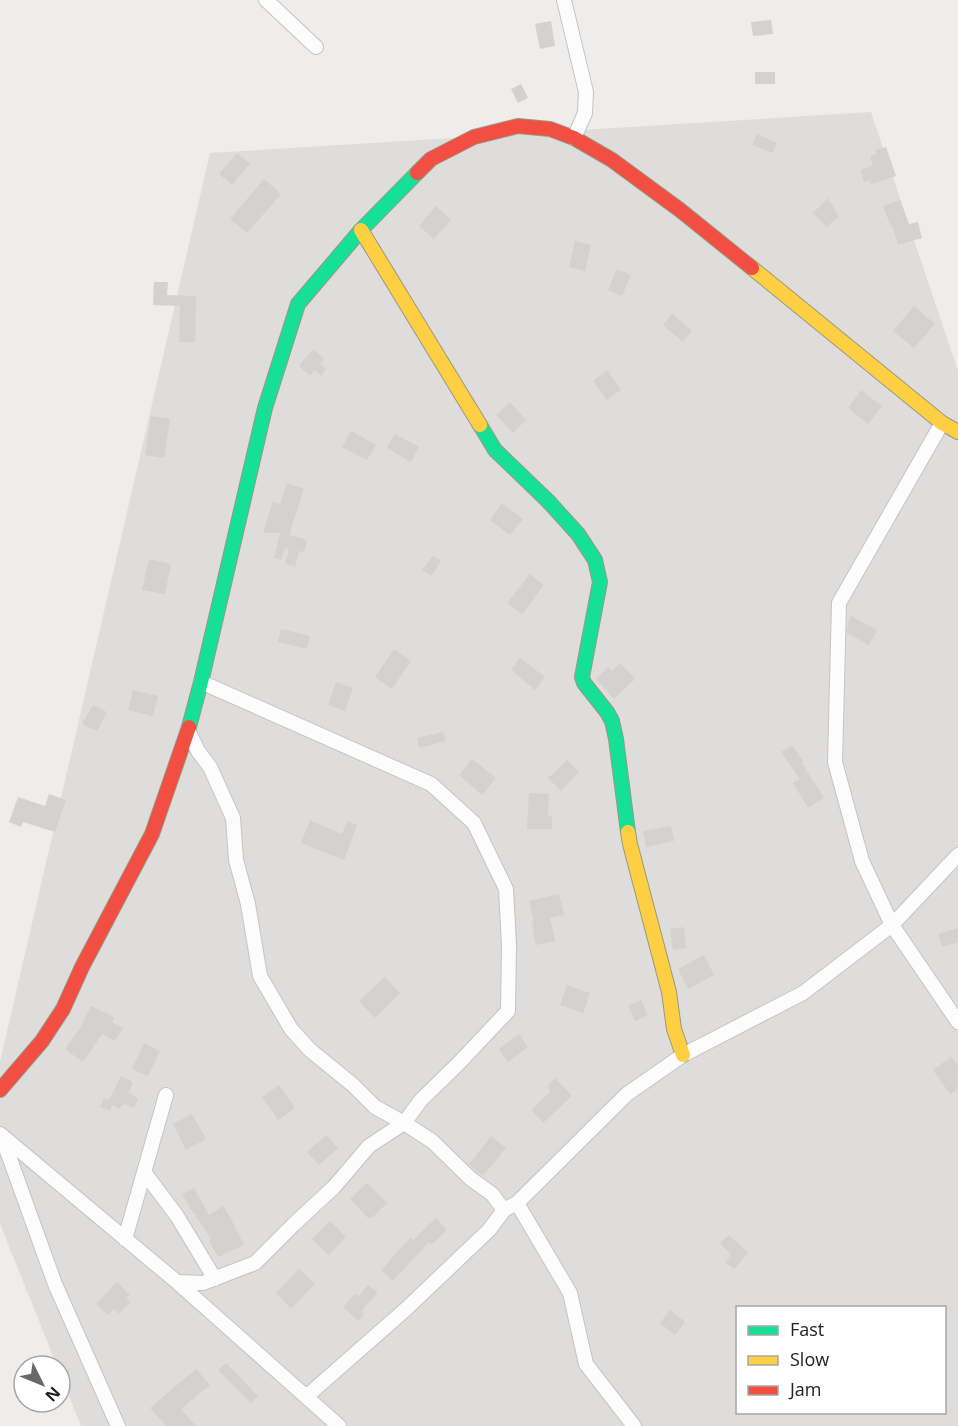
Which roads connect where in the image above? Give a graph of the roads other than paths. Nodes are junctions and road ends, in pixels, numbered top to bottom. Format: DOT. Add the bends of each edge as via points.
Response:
graph roads {
  1 [pos="266,0"];
  2 [pos="564,0"];
  3 [pos="316,47"];
  4 [pos="574,138"];
  5 [pos="361,230"];
  6 [pos="942,423"];
  7 [pos="958,432"];
  8 [pos="201,682"];
  9 [pos="188,730"];
  10 [pos="958,855"];
  11 [pos="892,926"];
  12 [pos="958,1022"];
  13 [pos="682,1056"];
  14 [pos="0,1090"];
  15 [pos="166,1095"];
  16 [pos="404,1123"];
  17 [pos="1,1135"];
  18 [pos="144,1172"];
  19 [pos="517,1203"];
  20 [pos="504,1210"];
  21 [pos="125,1239"];
  22 [pos="215,1279"];
  23 [pos="177,1282"];
  24 [pos="307,1396"];
  25 [pos="118,1426"];
  26 [pos="339,1426"];
  27 [pos="634,1426"];
  1 -- 3 [label="street"];
  2 -- 4 [label="street" via="586,92 585,113"];
  4 -- 5 [label="street" via="550,129 518,126 474,137 431,159"];
  4 -- 6 [label="street" via="612,160 680,210"];
  5 -- 8 [label="street" via="298,304 265,408"];
  5 -- 13 [label="street" via="495,450 578,534 595,560 600,582 582,677 612,721 630,844"];
  6 -- 7 [label="street"];
  6 -- 11 [label="street" via="839,603 835,762 862,861"];
  8 -- 9 [label="street"];
  8 -- 16 [label="street" via="431,784 474,823 506,889 508,1011 421,1100"];
  9 -- 14 [label="street" via="152,834 63,1009 42,1041"];
  9 -- 16 [label="street" via="233,819 236,860 260,976 291,1029 310,1050 375,1107"];
  10 -- 11 [label="street"];
  11 -- 12 [label="street"];
  11 -- 13 [label="street" via="803,993"];
  13 -- 19 [label="street" via="627,1094"];
  15 -- 18 [label="street"];
  16 -- 20 [label="street" via="432,1141 492,1194"];
  16 -- 22 [label="street" via="369,1146 334,1187 255,1263"];
  17 -- 21 [label="street"];
  17 -- 25 [label="street" via="55,1284"];
  18 -- 21 [label="street"];
  18 -- 22 [label="street" via="177,1216"];
  19 -- 20 [label="street"];
  19 -- 27 [label="street" via="570,1293 586,1364"];
  20 -- 24 [label="street" via="489,1230 406,1310"];
  21 -- 23 [label="street"];
  22 -- 23 [label="street" via="203,1283"];
  23 -- 24 [label="street"];
  24 -- 26 [label="street"];
}
